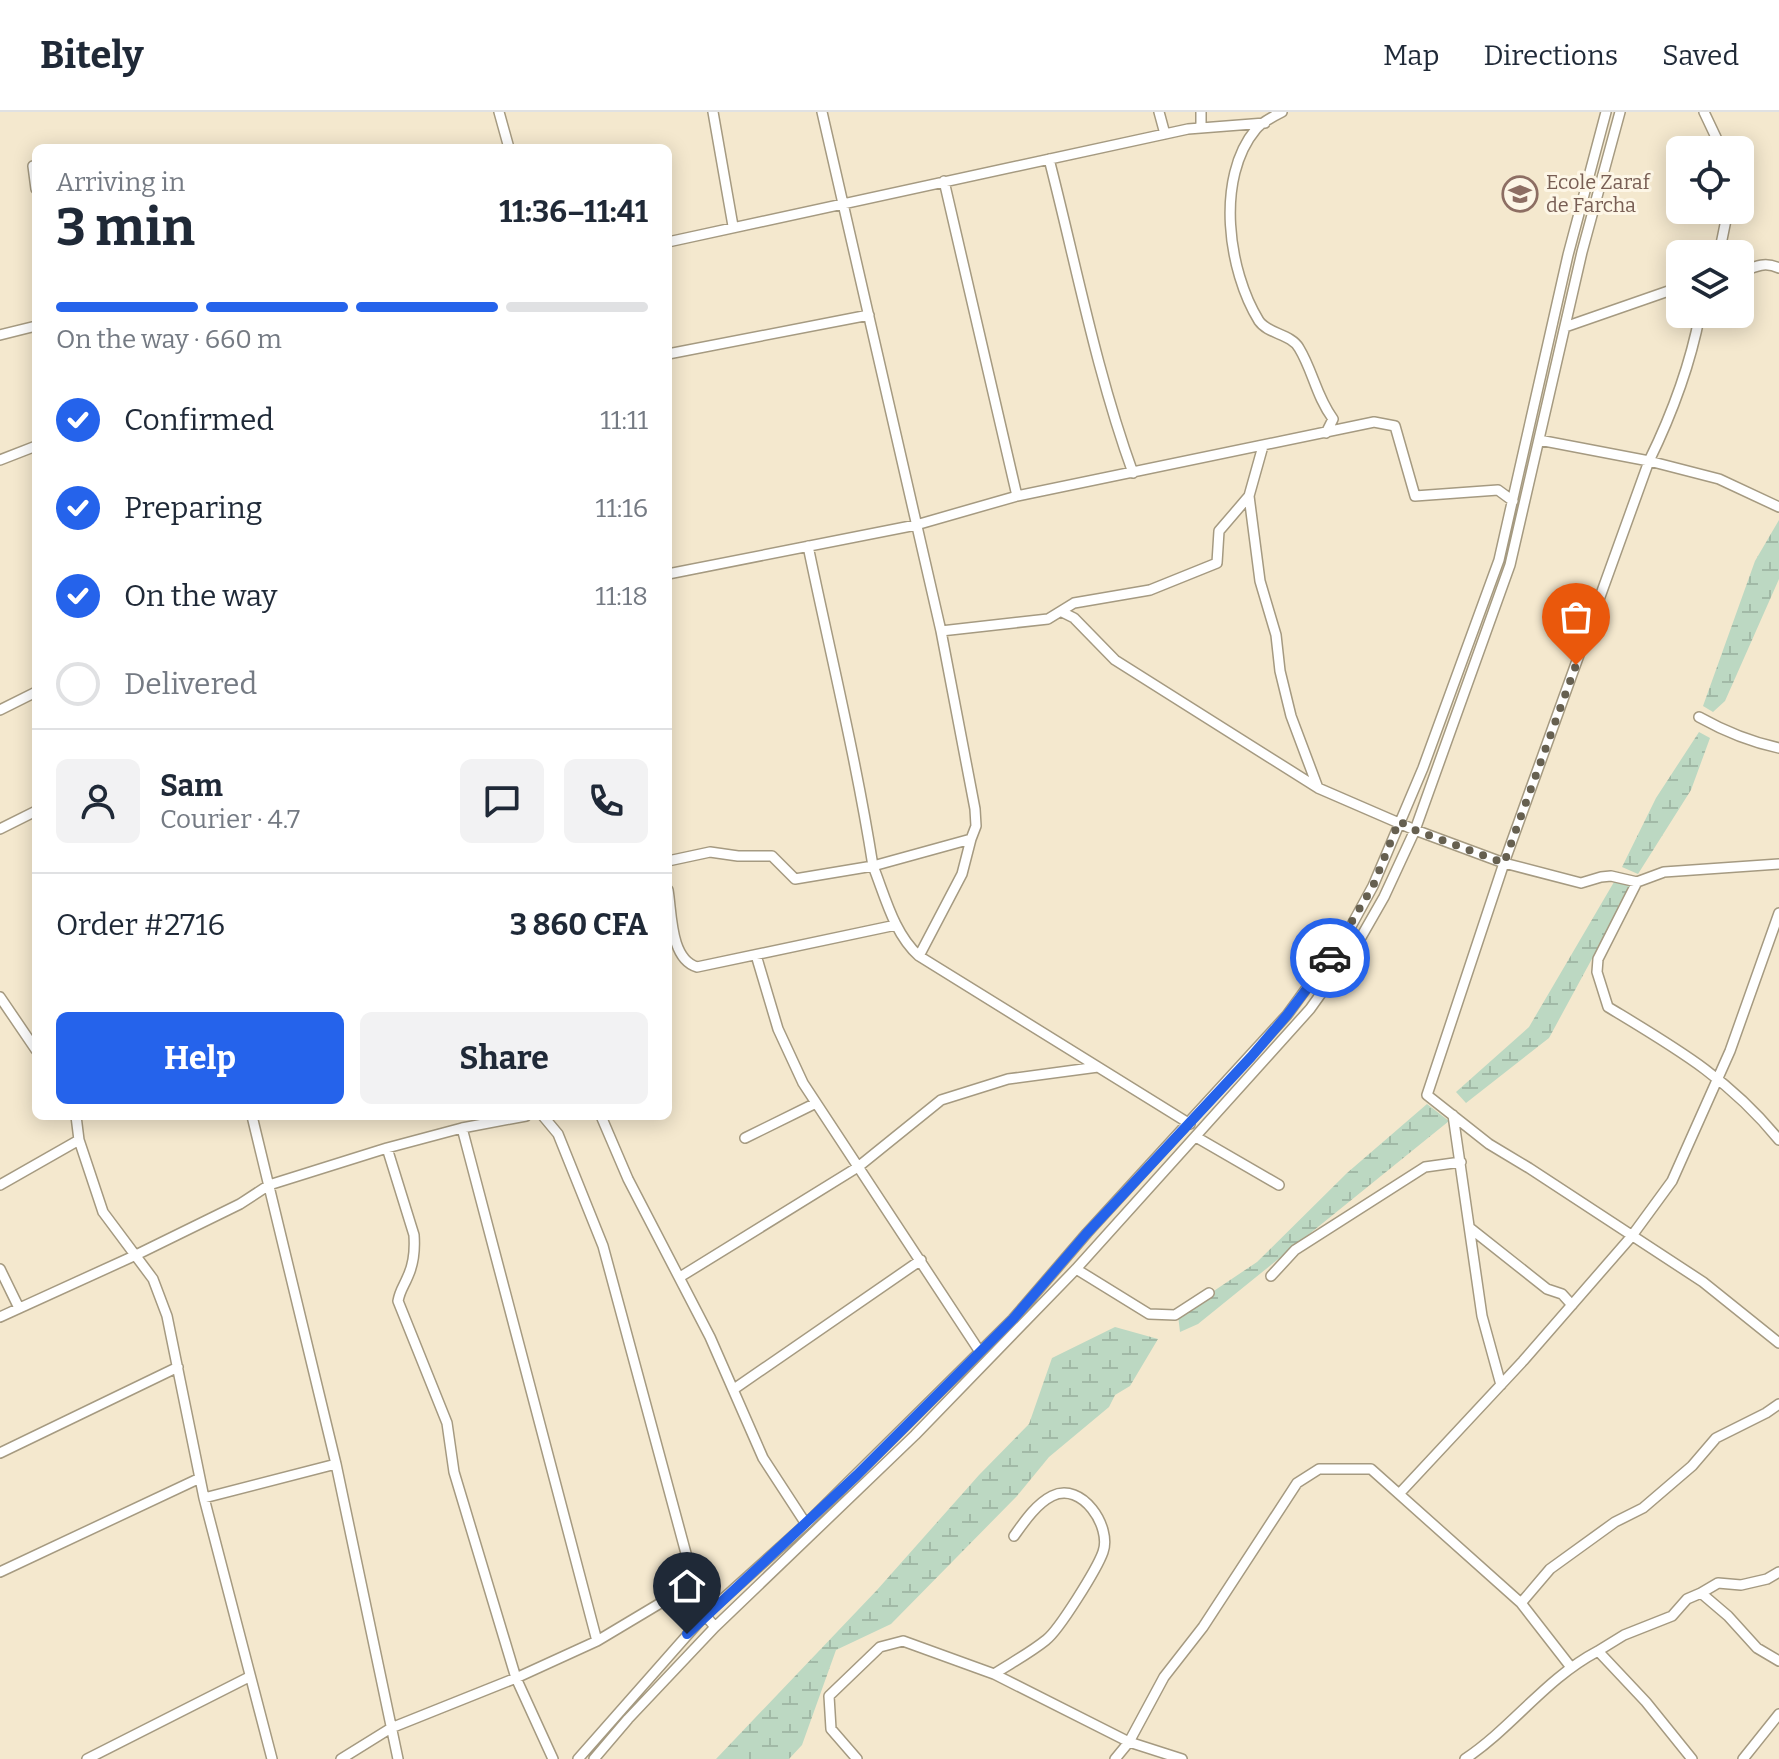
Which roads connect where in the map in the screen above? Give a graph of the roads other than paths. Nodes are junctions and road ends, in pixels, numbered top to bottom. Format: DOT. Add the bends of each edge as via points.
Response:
graph roads {
  1 [pos="499,112"];
  2 [pos="713,112"];
  3 [pos="822,112"];
  4 [pos="1159,112"];
  5 [pos="1201,112"];
  6 [pos="1282,112"];
  7 [pos="1606,112"];
  8 [pos="1629,112"];
  9 [pos="1704,112"];
  10 [pos="1619,115"];
  11 [pos="1265,123"];
  12 [pos="1201,128"];
  13 [pos="1165,134"];
  14 [pos="1715,136"];
  15 [pos="508,144"];
  16 [pos="1049,159"];
  17 [pos="1588,172"];
  18 [pos="1601,176"];
  19 [pos="944,181"];
  20 [pos="842,203"];
  21 [pos="733,226"];
  22 [pos="672,241"];
  23 [pos="1754,267"];
  24 [pos="1779,268"];
  25 [pos="1666,292"];
  26 [pos="869,315"];
  27 [pos="32,327"];
  28 [pos="1565,327"];
  29 [pos="1697,328"];
  30 [pos="0,335"];
  31 [pos="672,353"];
  32 [pos="1326,433"];
  33 [pos="1539,440"];
  34 [pos="1263,446"];
  35 [pos="32,448"];
  36 [pos="0,460"];
  37 [pos="1649,461"];
  38 [pos="1133,473"];
  39 [pos="1017,496"];
  40 [pos="1249,496"];
  41 [pos="1513,501"];
  42 [pos="1779,507"];
  43 [pos="916,525"];
  44 [pos="808,546"];
  45 [pos="672,573"];
  46 [pos="1062,612"];
  47 [pos="941,631"];
  48 [pos="32,694"];
  49 [pos="0,710"];
  50 [pos="1699,717"];
  51 [pos="1779,748"];
  52 [pos="1318,788"];
  53 [pos="32,813"];
  54 [pos="1399,821"];
  55 [pos="0,829"];
  56 [pos="1415,830"];
  57 [pos="971,839"];
  58 [pos="672,860"];
  59 [pos="1504,863"];
  60 [pos="1779,864"];
  61 [pos="873,866"];
  62 [pos="1637,882"];
  63 [pos="1779,913"];
  64 [pos="672,919"];
  65 [pos="896,925"];
  66 [pos="756,955"];
  67 [pos="919,956"];
  68 [pos="0,997"];
  69 [pos="32,1044"];
  70 [pos="1098,1067"];
  71 [pos="1718,1078"];
  72 [pos="816,1103"];
  73 [pos="1453,1115"];
  74 [pos="76,1120"];
  75 [pos="253,1120"];
  76 [pos="505,1120"];
  77 [pos="546,1120"];
  78 [pos="603,1120"];
  79 [pos="1190,1124"];
  80 [pos="462,1128"];
  81 [pos="1196,1137"];
  82 [pos="745,1138"];
  83 [pos="79,1140"];
  84 [pos="1779,1140"];
  85 [pos="387,1148"];
  86 [pos="1461,1162"];
  87 [pos="858,1167"];
  88 [pos="0,1185"];
  89 [pos="269,1185"];
  90 [pos="1279,1185"];
  91 [pos="1470,1228"];
  92 [pos="1631,1237"];
  93 [pos="136,1255"];
  94 [pos="921,1260"];
  95 [pos="0,1269"];
  96 [pos="1076,1269"];
  97 [pos="1271,1276"];
  98 [pos="680,1277"];
  99 [pos="1209,1293"];
  100 [pos="1572,1305"];
  101 [pos="19,1308"];
  102 [pos="0,1317"];
  103 [pos="1779,1343"];
  104 [pos="980,1352"];
  105 [pos="178,1367"];
  106 [pos="1501,1385"];
  107 [pos="734,1389"];
  108 [pos="1779,1404"];
  109 [pos="0,1453"];
  110 [pos="336,1464"];
  111 [pos="200,1478"];
  112 [pos="1399,1494"];
  113 [pos="204,1498"];
  114 [pos="806,1524"];
  115 [pos="1014,1536"];
  116 [pos="0,1572"];
  117 [pos="1779,1572"];
  118 [pos="694,1583"];
  119 [pos="1701,1593"];
  120 [pos="1521,1603"];
  121 [pos="705,1615"];
  122 [pos="715,1627"];
  123 [pos="597,1641"];
  124 [pos="1598,1651"];
  125 [pos="1779,1661"];
  126 [pos="1570,1666"];
  127 [pos="994,1674"];
  128 [pos="249,1677"];
  129 [pos="516,1678"];
  130 [pos="1779,1714"];
  131 [pos="391,1728"];
  132 [pos="1129,1742"];
  133 [pos="87,1759"];
  134 [pos="272,1759"];
  135 [pos="341,1759"];
  136 [pos="398,1759"];
  137 [pos="553,1759"];
  138 [pos="578,1759"];
  139 [pos="594,1759"];
  140 [pos="857,1759"];
  141 [pos="1115,1759"];
  142 [pos="1182,1759"];
  143 [pos="1465,1759"];
  144 [pos="1692,1759"];
  145 [pos="1743,1759"];
  1 -- 15 [label="street"];
  2 -- 21 [label="street"];
  3 -- 20 [label="street"];
  4 -- 13 [label="street"];
  5 -- 12 [label="street"];
  6 -- 11 [label="street"];
  7 -- 17 [label="street"];
  8 -- 10 [label="street"];
  9 -- 14 [label="street"];
  10 -- 18 [label="street"];
  11 -- 12 [label="street"];
  11 -- 32 [label="street" via="1239,159 1229,210 1237,267 1261,325 1297,344 1320,402 1333,419"];
  12 -- 13 [label="street"];
  13 -- 16 [label="street"];
  16 -- 19 [label="street"];
  16 -- 38 [label="street" via="1090,330"];
  17 -- 18 [label="street"];
  17 -- 41 [label="street"];
  18 -- 28 [label="street"];
  19 -- 20 [label="street"];
  19 -- 39 [label="street"];
  20 -- 21 [label="street"];
  20 -- 26 [label="street"];
  21 -- 22 [label="street"];
  23 -- 24 [label="street"];
  25 -- 28 [label="street"];
  26 -- 31 [label="street"];
  26 -- 43 [label="street"];
  27 -- 30 [label="street"];
  28 -- 33 [label="street"];
  29 -- 37 [label="street" via="1672,414"];
  32 -- 34 [label="street"];
  32 -- 41 [label="street" via="1374,422 1395,426 1415,496 1498,490"];
  33 -- 37 [label="street"];
  33 -- 56 [label="street" via="1510,565"];
  34 -- 38 [label="street"];
  34 -- 40 [label="street"];
  35 -- 36 [label="street"];
  37 -- 42 [label="street" via="1719,479"];
  37 -- 59 [label="street"];
  38 -- 39 [label="street"];
  39 -- 43 [label="street"];
  40 -- 46 [label="street" via="1219,531 1217,563 1150,590 1074,603"];
  40 -- 52 [label="street" via="1280,671"];
  41 -- 54 [label="street" via="1499,560"];
  43 -- 44 [label="street"];
  43 -- 47 [label="street"];
  44 -- 45 [label="street"];
  44 -- 61 [label="street" via="858,771"];
  46 -- 47 [label="street" via="1048,619"];
  46 -- 52 [label="street" via="1115,660"];
  47 -- 57 [label="street" via="975,809"];
  48 -- 49 [label="street"];
  50 -- 51 [label="street"];
  52 -- 54 [label="street"];
  53 -- 55 [label="street"];
  54 -- 56 [label="street"];
  54 -- 79 [label="street" via="1349,930 1278,1025"];
  56 -- 59 [label="street"];
  56 -- 81 [label="street" via="1384,897 1335,977"];
  57 -- 61 [label="street"];
  57 -- 67 [label="street" via="962,874"];
  58 -- 61 [label="street" via="710,852 772,856 795,879"];
  59 -- 62 [label="street" via="1577,883 1611,876"];
  59 -- 73 [label="street" via="1427,1095"];
  60 -- 62 [label="street" via="1664,872"];
  61 -- 65 [label="street"];
  62 -- 71 [label="street" via="1598,959 1608,1007"];
  63 -- 71 [label="street"];
  64 -- 66 [label="street" via="679,951 691,966"];
  65 -- 66 [label="street"];
  65 -- 67 [label="street"];
  66 -- 72 [label="street" via="778,1029"];
  67 -- 70 [label="street"];
  68 -- 69 [label="street"];
  70 -- 79 [label="street"];
  70 -- 87 [label="street" via="1008,1079 941,1100"];
  71 -- 84 [label="street"];
  71 -- 92 [label="street" via="1672,1181"];
  72 -- 82 [label="street"];
  72 -- 87 [label="street"];
  73 -- 86 [label="street"];
  73 -- 92 [label="street"];
  74 -- 83 [label="street"];
  75 -- 89 [label="street"];
  76 -- 80 [label="street"];
  77 -- 118 [label="street" via="558,1134 603,1246"];
  78 -- 98 [label="street"];
  79 -- 104 [label="street"];
  80 -- 85 [label="street"];
  80 -- 123 [label="street"];
  81 -- 90 [label="street"];
  81 -- 96 [label="street"];
  83 -- 88 [label="street"];
  83 -- 93 [label="street" via="103,1212"];
  85 -- 89 [label="street"];
  85 -- 129 [label="street" via="414,1235 415,1249 398,1301 447,1423 454,1472"];
  86 -- 91 [label="street"];
  86 -- 97 [label="street" via="1425,1167 1295,1250"];
  87 -- 94 [label="street"];
  87 -- 98 [label="street"];
  89 -- 93 [label="street"];
  89 -- 110 [label="street"];
  91 -- 100 [label="street"];
  91 -- 106 [label="street" via="1482,1316"];
  92 -- 100 [label="street"];
  92 -- 103 [label="street" via="1703,1282"];
  93 -- 101 [label="street"];
  93 -- 105 [label="street" via="153,1279 167,1316"];
  94 -- 104 [label="street"];
  94 -- 107 [label="street"];
  95 -- 101 [label="street"];
  96 -- 99 [label="street" via="1149,1314 1175,1315"];
  96 -- 122 [label="street" via="915,1435"];
  98 -- 107 [label="street"];
  100 -- 106 [label="street"];
  101 -- 102 [label="street"];
  104 -- 114 [label="street"];
  105 -- 109 [label="street"];
  105 -- 111 [label="street"];
  106 -- 112 [label="street"];
  107 -- 114 [label="street" via="763,1458"];
  108 -- 120 [label="street" via="1716,1438 1643,1508 1595,1534 1550,1569"];
  110 -- 113 [label="street"];
  110 -- 131 [label="street"];
  111 -- 113 [label="street"];
  111 -- 116 [label="street"];
  112 -- 120 [label="street"];
  112 -- 132 [label="street" via="1371,1469 1319,1469 1297,1483 1164,1677"];
  113 -- 128 [label="street"];
  114 -- 121 [label="street"];
  115 -- 127 [label="street" via="1052,1496 1074,1495 1083,1498 1100,1520 1104,1551 1052,1635"];
  117 -- 119 [label="street" via="1741,1585 1718,1583"];
  118 -- 121 [label="street"];
  118 -- 123 [label="street"];
  119 -- 124 [label="street" via="1672,1616"];
  119 -- 125 [label="street" via="1757,1648"];
  120 -- 126 [label="street"];
  121 -- 122 [label="street"];
  121 -- 138 [label="street"];
  122 -- 139 [label="street"];
  123 -- 129 [label="street"];
  124 -- 126 [label="street"];
  124 -- 144 [label="street"];
  126 -- 143 [label="street"];
  127 -- 132 [label="street"];
  127 -- 140 [label="street" via="903,1641 880,1647 829,1696 831,1729"];
  128 -- 133 [label="street"];
  128 -- 134 [label="street"];
  129 -- 131 [label="street"];
  129 -- 137 [label="street"];
  130 -- 145 [label="street"];
  131 -- 135 [label="street"];
  131 -- 136 [label="street"];
  132 -- 141 [label="street"];
  132 -- 142 [label="street"];
}
